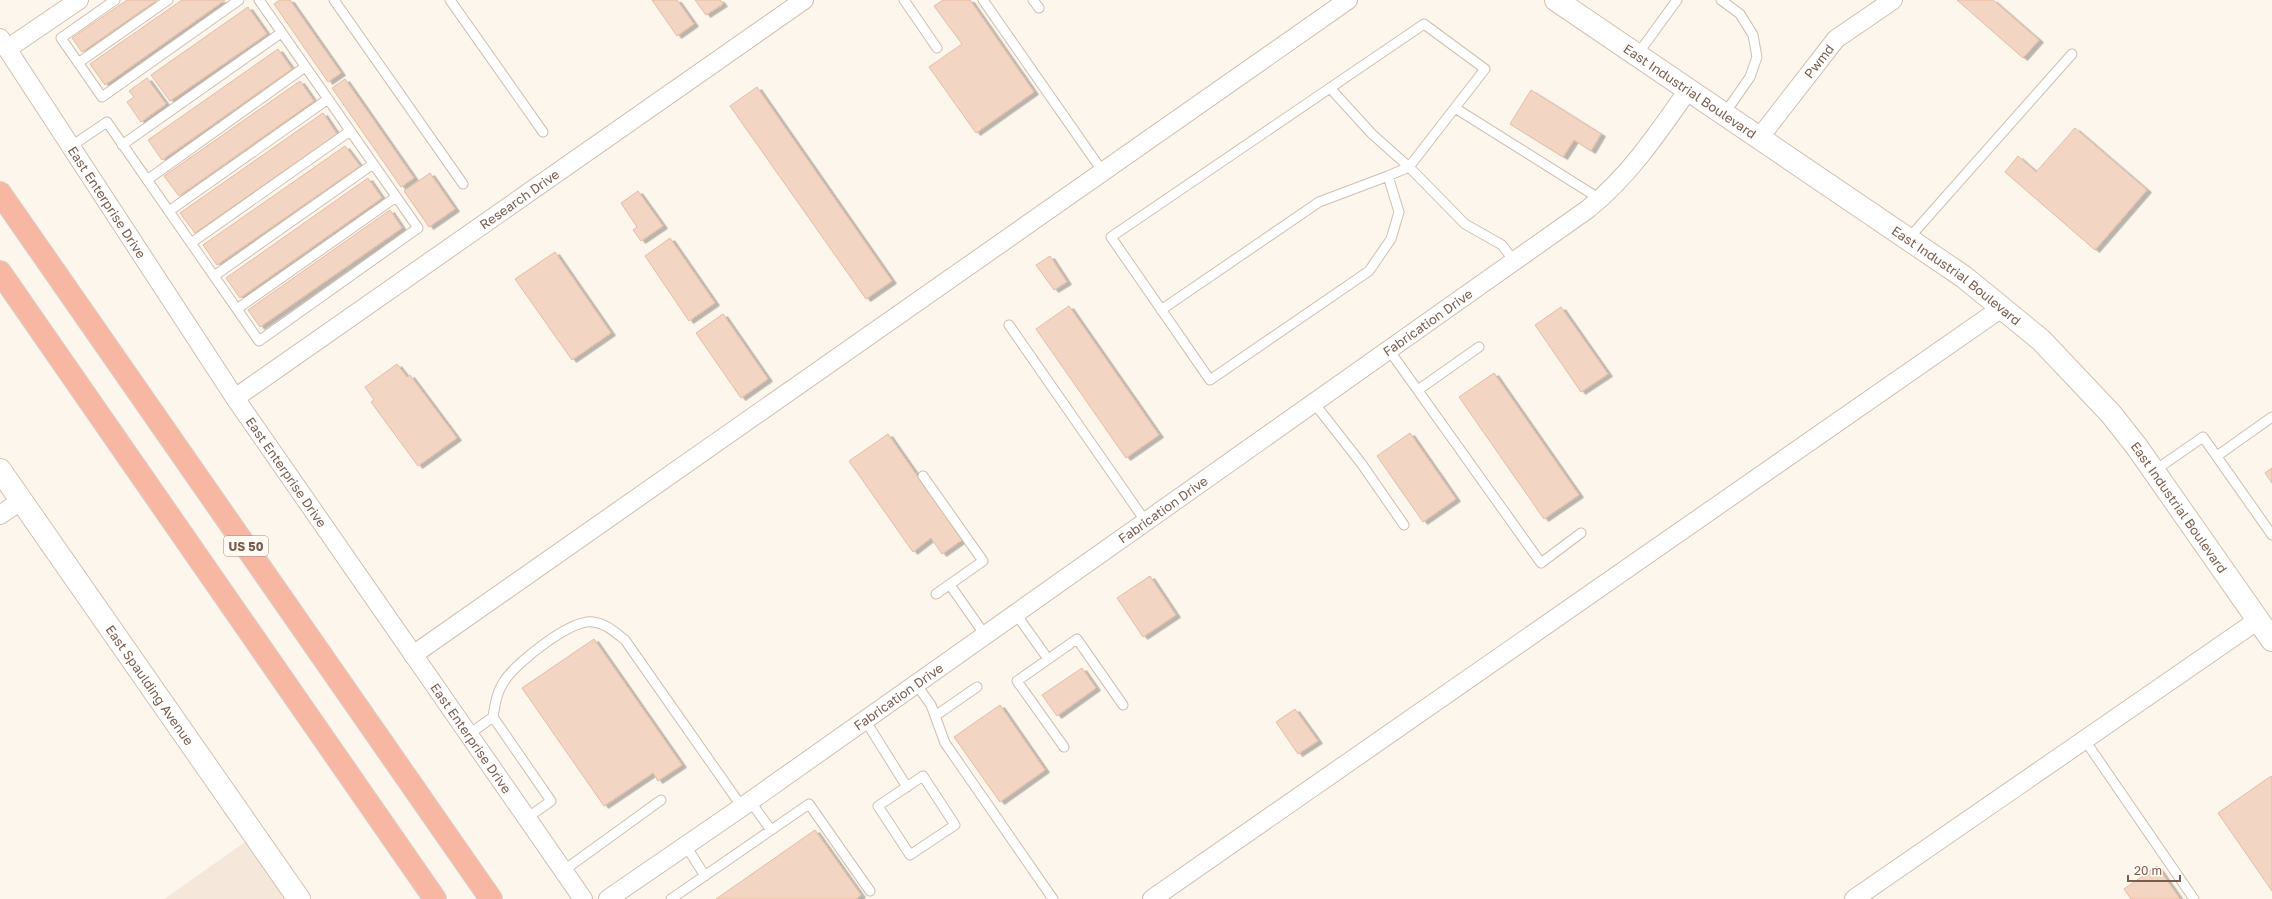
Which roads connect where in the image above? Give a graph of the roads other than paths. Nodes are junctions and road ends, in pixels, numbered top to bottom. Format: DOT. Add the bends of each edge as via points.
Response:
graph roads {
  1 [pos="79,0"];
  2 [pos="115,0"];
  3 [pos="168,0"];
  4 [pos="239,0"];
  5 [pos="259,0"];
  6 [pos="334,0"];
  7 [pos="450,0"];
  8 [pos="804,0"];
  9 [pos="904,0"];
  10 [pos="983,0"];
  11 [pos="1033,0"];
  12 [pos="1348,0"];
  13 [pos="1556,0"];
  14 [pos="1677,0"];
  15 [pos="1721,0"];
  16 [pos="1893,0"];
  17 [pos="1039,8"];
  18 [pos="281,33"];
  19 [pos="4,43"];
  20 [pos="937,48"];
  21 [pos="2072,54"];
  22 [pos="1637,55"];
  23 [pos="78,63"];
  24 [pos="305,67"];
  25 [pos="1330,88"];
  26 [pos="1688,90"];
  27 [pos="328,99"];
  28 [pos="1455,108"];
  29 [pos="1725,113"];
  30 [pos="350,131"];
  31 [pos="543,132"];
  32 [pos="1760,137"];
  33 [pos="122,145"];
  34 [pos="70,147"];
  35 [pos="373,164"];
  36 [pos="1409,167"];
  37 [pos="1103,172"];
  38 [pos="1388,176"];
  39 [pos="147,180"];
  40 [pos="463,184"];
  41 [pos="0,193"];
  42 [pos="396,197"];
  43 [pos="1600,199"];
  44 [pos="169,211"];
  45 [pos="1909,238"];
  46 [pos="191,244"];
  47 [pos="1514,261"];
  48 [pos="0,272"];
  49 [pos="214,276"];
  50 [pos="2003,307"];
  51 [pos="237,309"];
  52 [pos="1161,310"];
  53 [pos="1009,325"];
  54 [pos="1479,347"];
  55 [pos="1389,350"];
  56 [pos="1418,390"];
  57 [pos="235,398"];
  58 [pos="1314,403"];
  59 [pos="2272,417"];
  60 [pos="2217,456"];
  61 [pos="0,470"];
  62 [pos="2154,471"];
  63 [pos="923,476"];
  64 [pos="22,500"];
  65 [pos="0,515"];
  66 [pos="1146,522"];
  67 [pos="1404,525"];
  68 [pos="1581,533"];
  69 [pos="2272,535"];
  70 [pos="950,585"];
  71 [pos="936,594"];
  72 [pos="1016,614"];
  73 [pos="2258,620"];
  74 [pos="985,636"];
  75 [pos="2272,640"];
  76 [pos="413,655"];
  77 [pos="1048,659"];
  78 [pos="916,684"];
  79 [pos="977,687"];
  80 [pos="1123,705"];
  81 [pos="935,716"];
  82 [pos="493,718"];
  83 [pos="865,720"];
  84 [pos="468,735"];
  85 [pos="2084,740"];
  86 [pos="1064,747"];
  87 [pos="907,787"];
  88 [pos="661,800"];
  89 [pos="746,804"];
  90 [pos="527,818"];
  91 [pos="771,830"];
  92 [pos="686,846"];
  93 [pos="563,871"];
  94 [pos="705,876"];
  95 [pos="870,891"];
  96 [pos="299,899"];
  97 [pos="435,899"];
  98 [pos="491,899"];
  99 [pos="583,899"];
  100 [pos="608,899"];
  101 [pos="671,899"];
  102 [pos="1054,899"];
  103 [pos="1152,899"];
  104 [pos="1854,899"];
  105 [pos="2194,899"];
  1 -- 19 [label="street"];
  2 -- 23 [label="lane" via="61,38"];
  3 -- 23 [label="lane"];
  4 -- 23 [label="lane" via="102,98"];
  5 -- 18 [label="lane"];
  6 -- 40 [label="lane"];
  7 -- 31 [label="lane"];
  8 -- 57 [label="street, Research Drive"];
  9 -- 20 [label="lane"];
  10 -- 37 [label="lane"];
  11 -- 17 [label="lane"];
  12 -- 37 [label="street"];
  13 -- 22 [label="street, East Industrial Boulevard"];
  14 -- 22 [label="lane"];
  15 -- 29 [label="lane" via="1740,14 1753,35 1757,56 1750,77"];
  16 -- 32 [label="street, Pwmd" via="1836,39"];
  18 -- 24 [label="lane"];
  18 -- 33 [label="lane"];
  19 -- 34 [label="street, East Enterprise Drive"];
  21 -- 45 [label="lane"];
  22 -- 26 [label="street, East Industrial Boulevard"];
  24 -- 27 [label="lane"];
  24 -- 39 [label="lane"];
  25 -- 28 [label="lane" via="1424,24 1485,69"];
  25 -- 36 [label="lane" via="1372,134"];
  25 -- 52 [label="lane" via="1111,237"];
  26 -- 29 [label="street, East Industrial Boulevard"];
  26 -- 43 [label="street, Fabrication Drive" via="1648,147"];
  27 -- 30 [label="lane"];
  27 -- 44 [label="lane"];
  28 -- 36 [label="lane"];
  28 -- 43 [label="lane"];
  29 -- 32 [label="street, East Industrial Boulevard"];
  30 -- 35 [label="lane"];
  30 -- 46 [label="lane"];
  32 -- 45 [label="street, East Industrial Boulevard"];
  33 -- 34 [label="lane" via="107,122"];
  33 -- 39 [label="lane"];
  34 -- 57 [label="street, East Enterprise Drive"];
  35 -- 42 [label="lane"];
  35 -- 49 [label="lane"];
  36 -- 38 [label="lane"];
  36 -- 47 [label="lane" via="1465,224 1502,245"];
  37 -- 76 [label="street"];
  38 -- 52 [label="lane" via="1319,202"];
  38 -- 52 [label="lane" via="1399,212 1391,239 1369,271 1210,380"];
  39 -- 44 [label="lane"];
  41 -- 98 [label="highway, US 50"];
  42 -- 51 [label="lane"];
  42 -- 51 [label="lane" via="418,228 259,341"];
  43 -- 47 [label="street, Fabrication Drive"];
  44 -- 46 [label="lane"];
  45 -- 50 [label="street, East Industrial Boulevard"];
  46 -- 49 [label="lane"];
  47 -- 55 [label="street, Fabrication Drive"];
  48 -- 97 [label="highway"];
  49 -- 51 [label="lane"];
  50 -- 62 [label="street, East Industrial Boulevard" via="2075,374 2111,414"];
  50 -- 103 [label="street"];
  53 -- 66 [label="lane"];
  54 -- 56 [label="lane"];
  55 -- 56 [label="lane"];
  55 -- 58 [label="street, Fabrication Drive"];
  56 -- 68 [label="lane" via="1541,563"];
  57 -- 76 [label="street, East Enterprise Drive"];
  58 -- 66 [label="street, Fabrication Drive"];
  58 -- 67 [label="lane" via="1361,463"];
  59 -- 60 [label="lane"];
  60 -- 62 [label="lane" via="2203,437"];
  60 -- 69 [label="lane"];
  61 -- 64 [label="street, East Spaulding Avenue"];
  62 -- 73 [label="street, East Industrial Boulevard"];
  63 -- 70 [label="lane" via="983,561"];
  64 -- 65 [label="street"];
  64 -- 96 [label="street, East Spaulding Avenue"];
  66 -- 72 [label="street, Fabrication Drive"];
  70 -- 71 [label="lane"];
  70 -- 74 [label="lane"];
  72 -- 74 [label="street, Fabrication Drive"];
  72 -- 77 [label="lane"];
  73 -- 75 [label="street, East Industrial Boulevard"];
  73 -- 85 [label="street"];
  74 -- 78 [label="street, Fabrication Drive"];
  76 -- 84 [label="street, East Enterprise Drive"];
  77 -- 80 [label="lane" via="1077,639"];
  77 -- 86 [label="lane" via="1017,680"];
  78 -- 81 [label="lane" via="931,705"];
  78 -- 83 [label="street, Fabrication Drive"];
  79 -- 81 [label="lane"];
  81 -- 102 [label="lane" via="945,743"];
  82 -- 84 [label="lane"];
  82 -- 89 [label="lane" via="495,700 505,680 519,663 566,628 592,622 611,629 625,640"];
  82 -- 90 [label="lane" via="551,801"];
  83 -- 87 [label="lane"];
  83 -- 89 [label="street, Fabrication Drive"];
  84 -- 90 [label="street, East Enterprise Drive"];
  85 -- 104 [label="street"];
  85 -- 105 [label="lane"];
  87 -- 87 [label="lane" via="878,806 910,855 955,825 924,776"];
  88 -- 93 [label="lane"];
  89 -- 91 [label="lane"];
  89 -- 92 [label="street, Fabrication Drive"];
  90 -- 93 [label="street, East Enterprise Drive"];
  91 -- 94 [label="lane"];
  91 -- 95 [label="lane" via="809,804"];
  92 -- 94 [label="lane"];
  92 -- 100 [label="street, Fabrication Drive"];
  93 -- 99 [label="street, East Enterprise Drive"];
  94 -- 101 [label="lane"];
}
